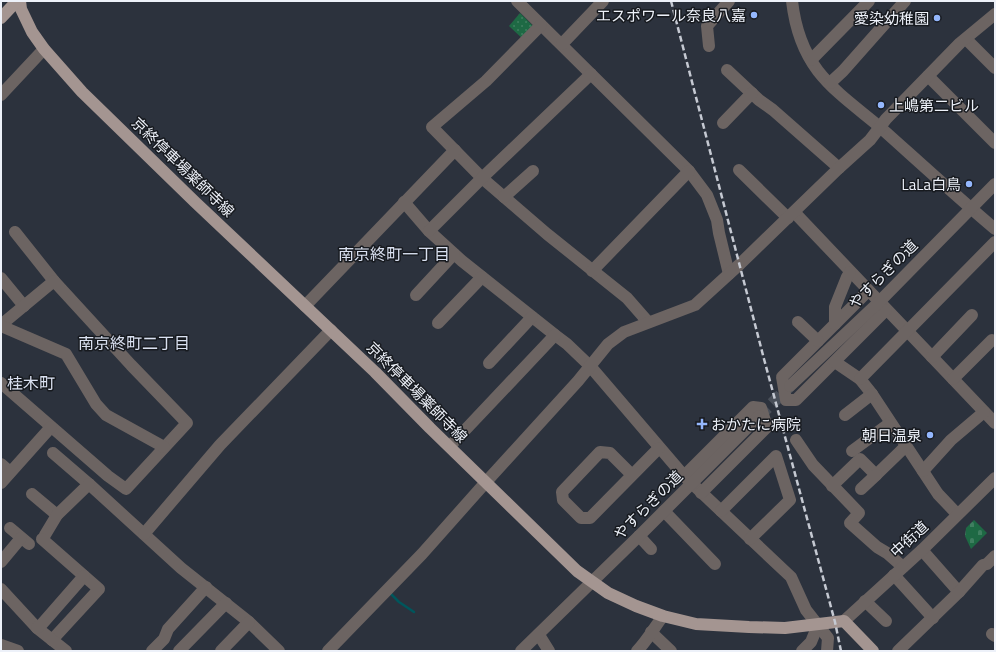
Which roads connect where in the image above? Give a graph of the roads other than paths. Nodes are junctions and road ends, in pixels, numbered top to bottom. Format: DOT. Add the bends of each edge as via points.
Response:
graph roads {
  1 [pos="18,1"];
  2 [pos="517,1"];
  3 [pos="603,1"];
  4 [pos="729,1"];
  5 [pos="792,1"];
  6 [pos="868,1"];
  7 [pos="905,1"];
  8 [pos="1,18"];
  9 [pos="993,21"];
  10 [pos="541,25"];
  11 [pos="966,39"];
  12 [pos="562,44"];
  13 [pos="709,46"];
  14 [pos="44,49"];
  15 [pos="811,60"];
  16 [pos="995,68"];
  17 [pos="728,70"];
  18 [pos="591,74"];
  19 [pos="928,76"];
  20 [pos="830,83"];
  21 [pos="752,93"];
  22 [pos="1,95"];
  23 [pos="723,123"];
  24 [pos="881,128"];
  25 [pos="995,143"];
  26 [pos="455,150"];
  27 [pos="839,168"];
  28 [pos="740,170"];
  29 [pos="533,171"];
  30 [pos="689,172"];
  31 [pos="482,178"];
  32 [pos="995,184"];
  33 [pos="504,197"];
  34 [pos="404,202"];
  35 [pos="971,208"];
  36 [pos="791,215"];
  37 [pos="995,229"];
  38 [pos="429,231"];
  39 [pos="15,232"];
  40 [pos="995,242"];
  41 [pos="454,254"];
  42 [pos="592,271"];
  43 [pos="850,272"];
  44 [pos="729,274"];
  45 [pos="1,278"];
  46 [pos="482,278"];
  47 [pos="54,281"];
  48 [pos="868,291"];
  49 [pos="416,294"];
  50 [pos="24,306"];
  51 [pos="305,306"];
  52 [pos="883,306"];
  53 [pos="972,315"];
  54 [pos="532,317"];
  55 [pos="648,322"];
  56 [pos="798,322"];
  57 [pos="438,323"];
  58 [pos="835,324"];
  59 [pos="1,326"];
  60 [pos="331,330"];
  61 [pos="907,331"];
  62 [pos="555,335"];
  63 [pos="992,340"];
  64 [pos="818,341"];
  65 [pos="932,357"];
  66 [pos="835,362"];
  67 [pos="489,363"];
  68 [pos="590,366"];
  69 [pos="953,379"];
  70 [pos="860,380"];
  71 [pos="1,383"];
  72 [pos="790,386"];
  73 [pos="872,394"];
  74 [pos="984,412"];
  75 [pos="760,416"];
  76 [pos="845,416"];
  77 [pos="890,423"];
  78 [pos="995,423"];
  79 [pos="51,427"];
  80 [pos="796,440"];
  81 [pos="450,446"];
  82 [pos="906,446"];
  83 [pos="164,447"];
  84 [pos="659,448"];
  85 [pos="852,451"];
  86 [pos="53,453"];
  87 [pos="6,468"];
  88 [pos="923,471"];
  89 [pos="632,475"];
  90 [pos="876,475"];
  91 [pos="995,478"];
  92 [pos="688,480"];
  93 [pos="1,482"];
  94 [pos="486,482"];
  95 [pos="89,484"];
  96 [pos="832,486"];
  97 [pos="861,489"];
  98 [pos="701,493"];
  99 [pos="32,494"];
  100 [pos="664,511"];
  101 [pos="721,511"];
  102 [pos="957,514"];
  103 [pos="57,515"];
  104 [pos="10,528"];
  105 [pos="144,534"];
  106 [pos="639,536"];
  107 [pos="750,539"];
  108 [pos="650,549"];
  109 [pos="922,550"];
  110 [pos="995,556"];
  111 [pos="1,562"];
  112 [pos="715,564"];
  113 [pos="899,571"];
  114 [pos="84,576"];
  115 [pos="592,581"];
  116 [pos="206,587"];
  117 [pos="1,589"];
  118 [pos="958,592"];
  119 [pos="865,601"];
  120 [pos="226,602"];
  121 [pos="663,616"];
  122 [pos="933,618"];
  123 [pos="844,621"];
  124 [pos="886,621"];
  125 [pos="249,622"];
  126 [pos="818,625"];
  127 [pos="37,628"];
  128 [pos="651,632"];
  129 [pos="539,635"];
  130 [pos="164,639"];
  131 [pos="52,640"];
  132 [pos="1,645"];
  133 [pos="810,648"];
  134 [pos="18,651"];
  135 [pos="66,651"];
  136 [pos="152,651"];
  137 [pos="178,651"];
  138 [pos="221,651"];
  139 [pos="279,651"];
  140 [pos="328,651"];
  141 [pos="521,651"];
  142 [pos="549,651"];
  143 [pos="637,651"];
  144 [pos="670,651"];
  145 [pos="827,651"];
  146 [pos="873,651"];
  147 [pos="898,651"];
  1 -- 8 [label="main road"];
  1 -- 14 [label="main road, 京終停車場薬師寺線" via="32,32"];
  2 -- 10 [label="street"];
  3 -- 12 [label="street"];
  4 -- 13 [label="street" via="707,26"];
  5 -- 15 [label="street" via="795,23"];
  6 -- 15 [label="street"];
  7 -- 20 [label="street" via="843,72"];
  9 -- 11 [label="street"];
  10 -- 12 [label="street"];
  10 -- 26 [label="street" via="486,81 432,127"];
  11 -- 16 [label="street"];
  11 -- 19 [label="street"];
  12 -- 18 [label="street"];
  14 -- 22 [label="street"];
  14 -- 51 [label="main road, 京終停車場薬師寺線" via="82,92"];
  15 -- 20 [label="street"];
  17 -- 21 [label="street"];
  18 -- 30 [label="street"];
  18 -- 31 [label="street"];
  19 -- 24 [label="street"];
  19 -- 25 [label="street"];
  20 -- 24 [label="street"];
  21 -- 23 [label="street"];
  21 -- 27 [label="street"];
  24 -- 27 [label="street"];
  24 -- 35 [label="street"];
  26 -- 31 [label="street"];
  26 -- 34 [label="street"];
  27 -- 36 [label="street"];
  28 -- 36 [label="street"];
  29 -- 33 [label="street"];
  30 -- 42 [label="street"];
  30 -- 44 [label="street" via="707,195 717,220"];
  31 -- 33 [label="street"];
  31 -- 38 [label="street"];
  32 -- 35 [label="street, やすらぎの道"];
  33 -- 42 [label="street"];
  34 -- 38 [label="street"];
  34 -- 51 [label="street"];
  35 -- 37 [label="street"];
  35 -- 52 [label="street, やすらぎの道"];
  36 -- 43 [label="street"];
  36 -- 44 [label="street"];
  38 -- 41 [label="street"];
  39 -- 47 [label="street"];
  40 -- 61 [label="street"];
  41 -- 46 [label="street"];
  41 -- 49 [label="street"];
  42 -- 55 [label="street" via="627,298"];
  43 -- 48 [label="street"];
  43 -- 58 [label="street" via="835,307"];
  44 -- 55 [label="street" via="695,305"];
  45 -- 50 [label="street"];
  46 -- 54 [label="street"];
  46 -- 57 [label="street"];
  47 -- 50 [label="street"];
  47 -- 83 [label="street" via="187,423"];
  48 -- 52 [label="street"];
  48 -- 58 [label="street"];
  50 -- 59 [label="street"];
  51 -- 60 [label="main road, 京終停車場薬師寺線"];
  52 -- 61 [label="street"];
  52 -- 66 [label="street"];
  52 -- 72 [label="street, やすらぎの道"];
  53 -- 65 [label="street"];
  54 -- 62 [label="street"];
  54 -- 67 [label="street"];
  55 -- 68 [label="street" via="624,332 608,344"];
  56 -- 64 [label="street"];
  58 -- 64 [label="street"];
  59 -- 83 [label="street" via="66,354 96,404 106,415"];
  60 -- 81 [label="main road, 京終停車場薬師寺線"];
  60 -- 105 [label="street" via="220,445"];
  61 -- 65 [label="street"];
  61 -- 70 [label="street"];
  62 -- 68 [label="street"];
  62 -- 81 [label="street"];
  63 -- 69 [label="street"];
  64 -- 66 [label="street" via="782,377 786,400 796,400"];
  65 -- 69 [label="street"];
  66 -- 70 [label="street"];
  68 -- 84 [label="street"];
  68 -- 94 [label="street"];
  69 -- 74 [label="street"];
  70 -- 73 [label="street"];
  71 -- 79 [label="street"];
  73 -- 76 [label="street"];
  73 -- 77 [label="street"];
  74 -- 78 [label="street"];
  74 -- 88 [label="street" via="952,440"];
  75 -- 92 [label="street, やすらぎの道"];
  77 -- 82 [label="street"];
  77 -- 85 [label="street"];
  79 -- 83 [label="street" via="126,489"];
  79 -- 87 [label="street"];
  80 -- 96 [label="street" via="812,465"];
  81 -- 94 [label="main road, 京終停車場薬師寺線"];
  82 -- 88 [label="street"];
  82 -- 90 [label="street"];
  84 -- 89 [label="street"];
  84 -- 92 [label="street"];
  86 -- 95 [label="street"];
  87 -- 93 [label="street"];
  88 -- 102 [label="street" via="938,494"];
  89 -- 89 [label="street" via="590,518 581,518 563,500 562,492 600,452 610,453"];
  90 -- 96 [label="street" via="860,460"];
  90 -- 97 [label="street"];
  91 -- 102 [label="street, 中街道"];
  92 -- 98 [label="street"];
  92 -- 98 [label="street" via="753,407 761,408 767,427"];
  92 -- 100 [label="street, やすらぎの道"];
  94 -- 115 [label="main road, 京終停車場薬師寺線" via="577,571"];
  94 -- 140 [label="street" via="422,554"];
  95 -- 103 [label="street"];
  95 -- 105 [label="street"];
  96 -- 113 [label="street" via="858,513 850,523 887,553"];
  98 -- 101 [label="street"];
  99 -- 103 [label="street"];
  100 -- 106 [label="street, やすらぎの道"];
  100 -- 112 [label="street"];
  101 -- 107 [label="street"];
  101 -- 107 [label="street" via="776,456 790,500"];
  102 -- 109 [label="street, 中街道"];
  103 -- 114 [label="street" via="43,537"];
  104 -- 111 [label="street" via="25,541"];
  105 -- 116 [label="street" via="180,568"];
  106 -- 108 [label="street"];
  106 -- 115 [label="street, やすらぎの道"];
  107 -- 126 [label="street" via="791,577 806,610"];
  109 -- 113 [label="street, 中街道"];
  109 -- 118 [label="street"];
  110 -- 118 [label="street"];
  113 -- 119 [label="street, 中街道"];
  113 -- 122 [label="street"];
  114 -- 127 [label="street"];
  114 -- 131 [label="street" via="99,589"];
  115 -- 121 [label="main road, 京終停車場薬師寺線" via="608,593"];
  115 -- 129 [label="street, やすらぎの道"];
  116 -- 120 [label="street"];
  116 -- 130 [label="street" via="168,629"];
  117 -- 127 [label="street"];
  118 -- 122 [label="street"];
  119 -- 123 [label="street, 中街道"];
  119 -- 124 [label="street"];
  120 -- 125 [label="street"];
  120 -- 137 [label="street"];
  121 -- 126 [label="main road, 京終停車場薬師寺線" via="696,624 785,628"];
  121 -- 128 [label="street"];
  122 -- 147 [label="street"];
  123 -- 126 [label="main road, 京終停車場薬師寺線"];
  123 -- 146 [label="main road"];
  125 -- 138 [label="street"];
  125 -- 139 [label="street"];
  126 -- 133 [label="street"];
  126 -- 145 [label="street" via="828,638"];
  127 -- 131 [label="street"];
  128 -- 143 [label="street" via="647,641"];
  128 -- 144 [label="street"];
  129 -- 141 [label="street, やすらぎの道"];
  129 -- 142 [label="street"];
  130 -- 136 [label="street"];
  130 -- 137 [label="street"];
  131 -- 135 [label="street"];
  132 -- 134 [label="street"];
}
